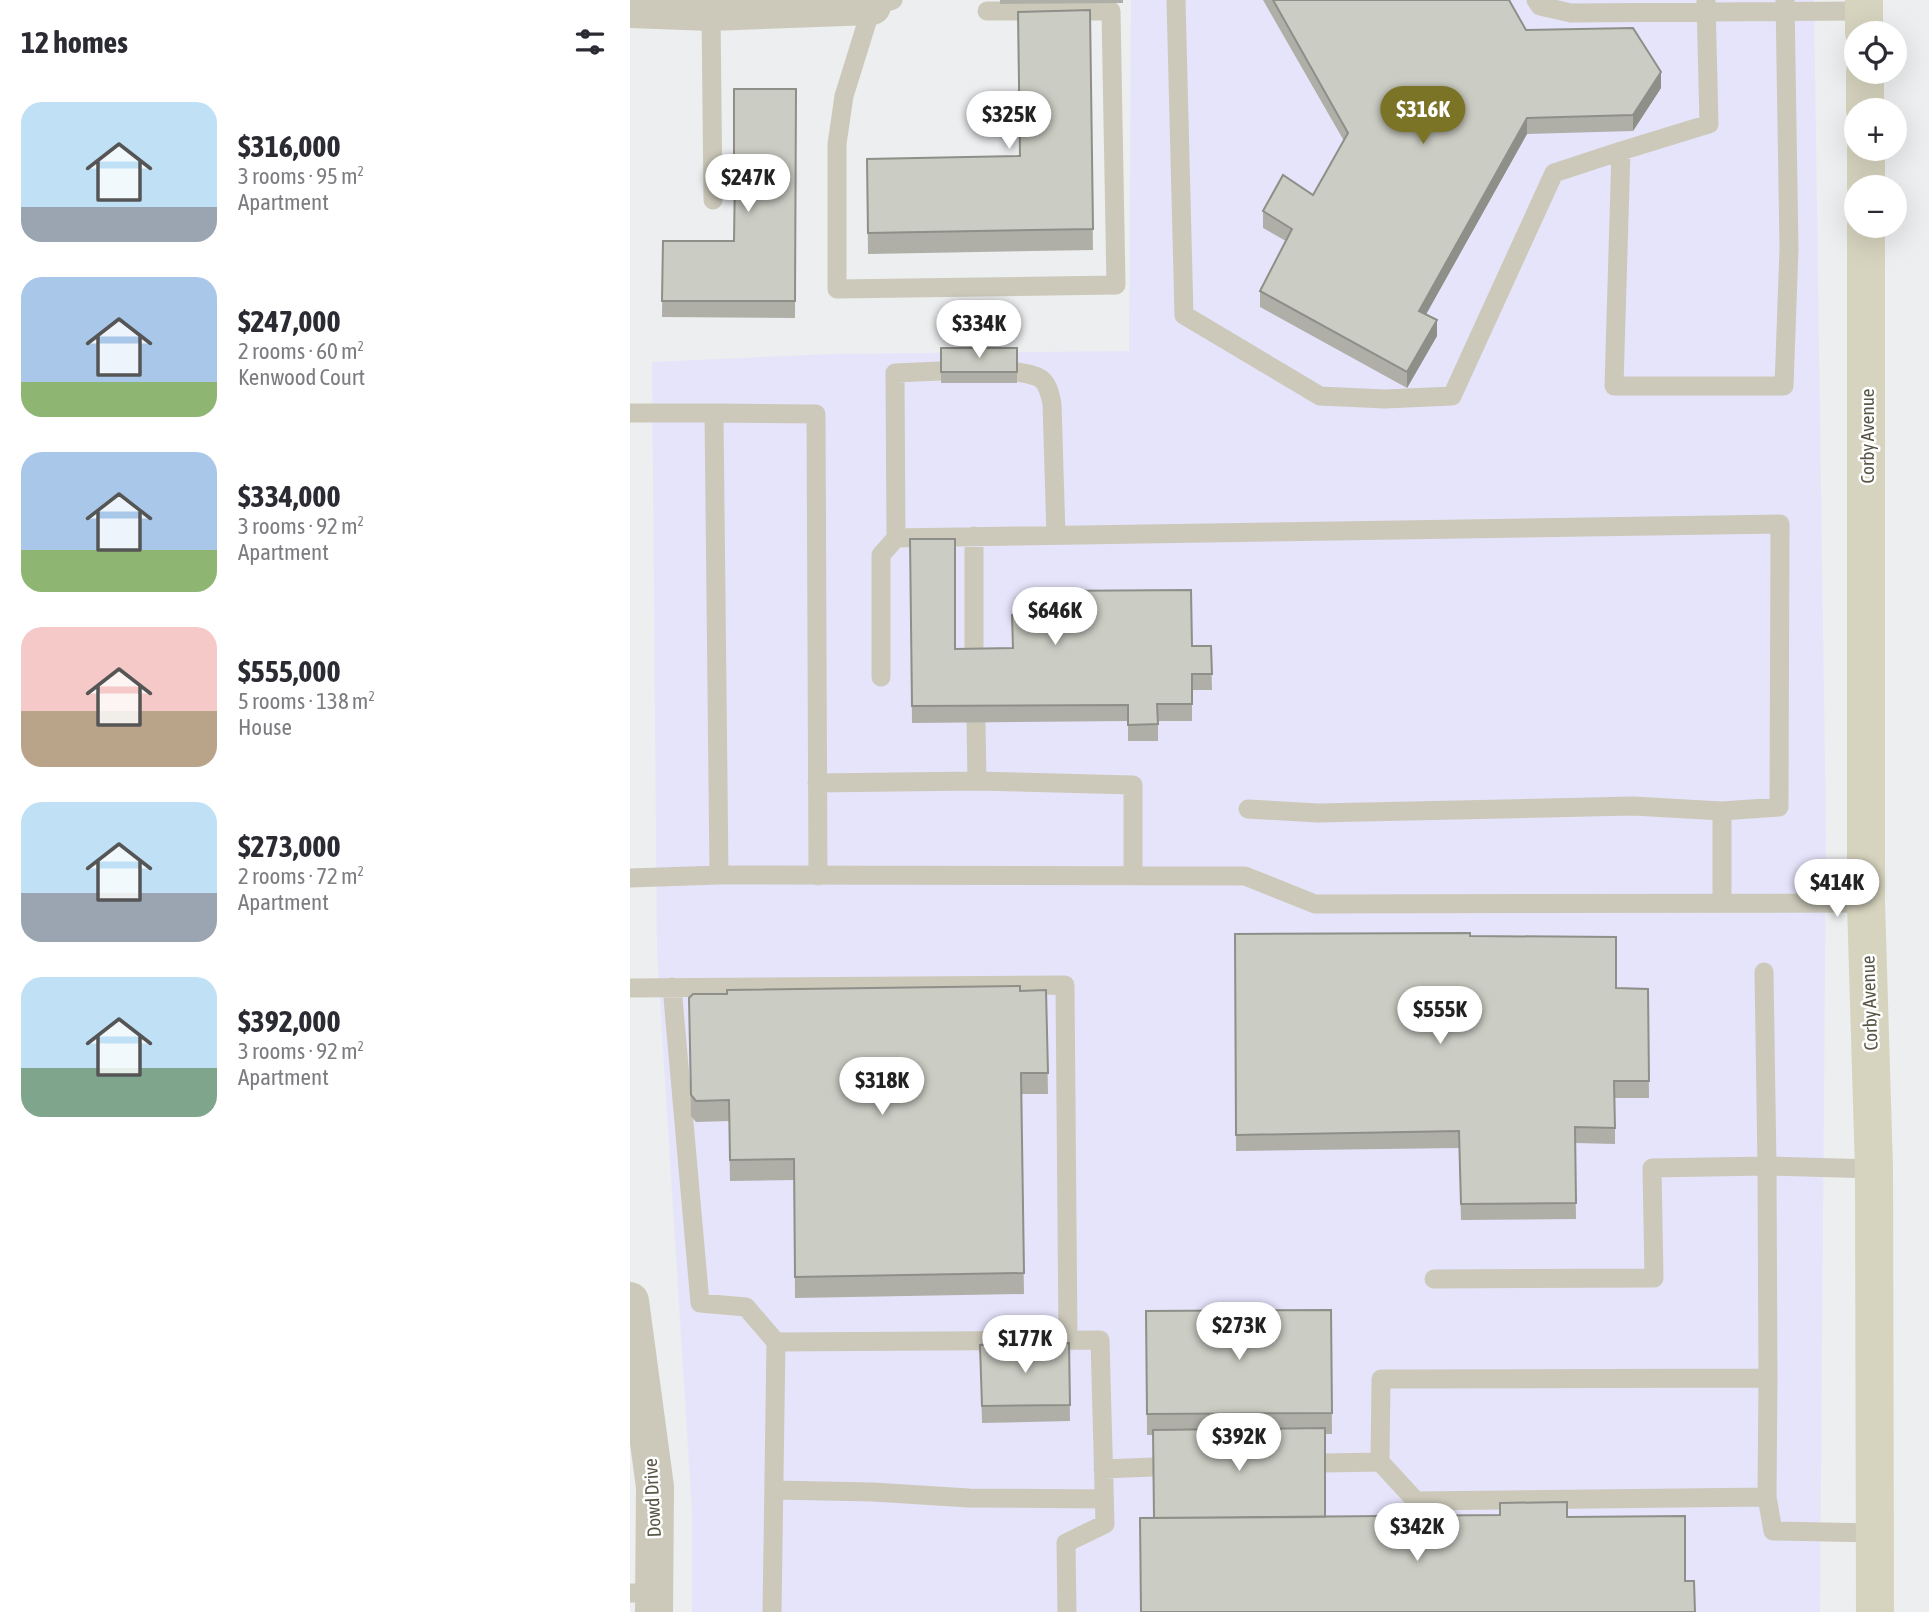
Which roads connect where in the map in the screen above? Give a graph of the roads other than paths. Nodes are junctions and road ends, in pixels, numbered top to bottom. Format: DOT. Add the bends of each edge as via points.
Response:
graph roads {
  1 [pos="1176,0"];
  2 [pos="1536,0"];
  3 [pos="882,3"];
  4 [pos="1624,6"];
  5 [pos="1706,6"];
  6 [pos="1786,6"];
  7 [pos="630,9"];
  8 [pos="987,10"];
  9 [pos="711,12"];
  10 [pos="1864,15"];
  11 [pos="1621,152"];
  12 [pos="713,200"];
  13 [pos="1866,238"];
  14 [pos="941,371"];
  15 [pos="1017,372"];
  16 [pos="630,413"];
  17 [pos="714,413"];
  18 [pos="1056,536"];
  19 [pos="974,537"];
  20 [pos="896,538"];
  21 [pos="974,664"];
  22 [pos="881,677"];
  23 [pos="976,722"];
  24 [pos="977,781"];
  25 [pos="817,783"];
  26 [pos="1248,809"];
  27 [pos="1722,810"];
  28 [pos="719,875"];
  29 [pos="1133,875"];
  30 [pos="818,876"];
  31 [pos="630,878"];
  32 [pos="1722,902"];
  33 [pos="1866,903"];
  34 [pos="1764,972"];
  35 [pos="672,987"];
  36 [pos="630,988"];
  37 [pos="1768,1166"];
  38 [pos="1874,1169"];
  39 [pos="1434,1279"];
  40 [pos="630,1301"];
  41 [pos="1068,1340"];
  42 [pos="776,1342"];
  43 [pos="1768,1378"];
  44 [pos="1380,1462"];
  45 [pos="1325,1463"];
  46 [pos="1153,1467"];
  47 [pos="1103,1469"];
  48 [pos="774,1490"];
  49 [pos="642,1493"];
  50 [pos="1768,1497"];
  51 [pos="1104,1499"];
  52 [pos="1875,1533"];
  53 [pos="646,1599"];
  54 [pos="772,1612"];
  55 [pos="1067,1612"];
  56 [pos="1875,1612"];
  1 -- 11 [label="lane" via="1184,315 1320,396 1452,396 1554,173"];
  2 -- 4 [label="lane" via="1540,6 1571,13"];
  3 -- 8 [label="lane" via="844,96 837,144 837,289 1116,285 1111,11"];
  3 -- 9 [label="street"];
  4 -- 5 [label="lane"];
  5 -- 6 [label="lane"];
  5 -- 11 [label="lane" via="1709,124"];
  6 -- 10 [label="lane"];
  6 -- 11 [label="lane" via="1789,249 1784,386 1614,386"];
  7 -- 9 [label="street"];
  9 -- 12 [label="lane"];
  13 -- 33 [label="street, Corby Avenue"];
  14 -- 20 [label="lane" via="895,373"];
  15 -- 18 [label="lane" via="1038,376 1048,386"];
  16 -- 17 [label="lane"];
  17 -- 25 [label="lane" via="816,414"];
  17 -- 28 [label="lane"];
  18 -- 19 [label="lane"];
  18 -- 27 [label="lane" via="1780,524 1779,807"];
  19 -- 20 [label="lane"];
  19 -- 21 [label="lane"];
  20 -- 22 [label="lane" via="881,555"];
  23 -- 24 [label="lane"];
  24 -- 25 [label="lane"];
  24 -- 29 [label="lane" via="1133,785"];
  25 -- 30 [label="lane"];
  26 -- 27 [label="lane" via="1318,813 1633,806"];
  27 -- 32 [label="lane"];
  28 -- 30 [label="lane"];
  28 -- 31 [label="lane"];
  29 -- 30 [label="lane"];
  29 -- 32 [label="lane" via="1245,876 1315,904"];
  32 -- 33 [label="lane"];
  33 -- 38 [label="street, Corby Avenue"];
  34 -- 37 [label="lane"];
  35 -- 36 [label="lane"];
  35 -- 41 [label="lane" via="1065,985"];
  35 -- 42 [label="lane" via="700,1303 746,1307"];
  37 -- 38 [label="lane"];
  37 -- 39 [label="lane" via="1651,1168 1654,1278"];
  37 -- 43 [label="lane"];
  38 -- 52 [label="street, Corby Avenue"];
  40 -- 49 [label="street, Dowd Drive"];
  41 -- 42 [label="lane"];
  41 -- 47 [label="lane" via="1100,1340"];
  42 -- 48 [label="lane"];
  43 -- 44 [label="lane" via="1381,1379"];
  43 -- 50 [label="lane"];
  44 -- 45 [label="lane"];
  44 -- 50 [label="lane" via="1416,1501"];
  46 -- 47 [label="lane"];
  47 -- 51 [label="lane"];
  48 -- 51 [label="lane"];
  48 -- 54 [label="lane"];
  49 -- 53 [label="street, Dowd Drive"];
  50 -- 52 [label="lane" via="1773,1531"];
  51 -- 55 [label="lane" via="1105,1524 1066,1543"];
  52 -- 56 [label="street, Corby Avenue"];
}
